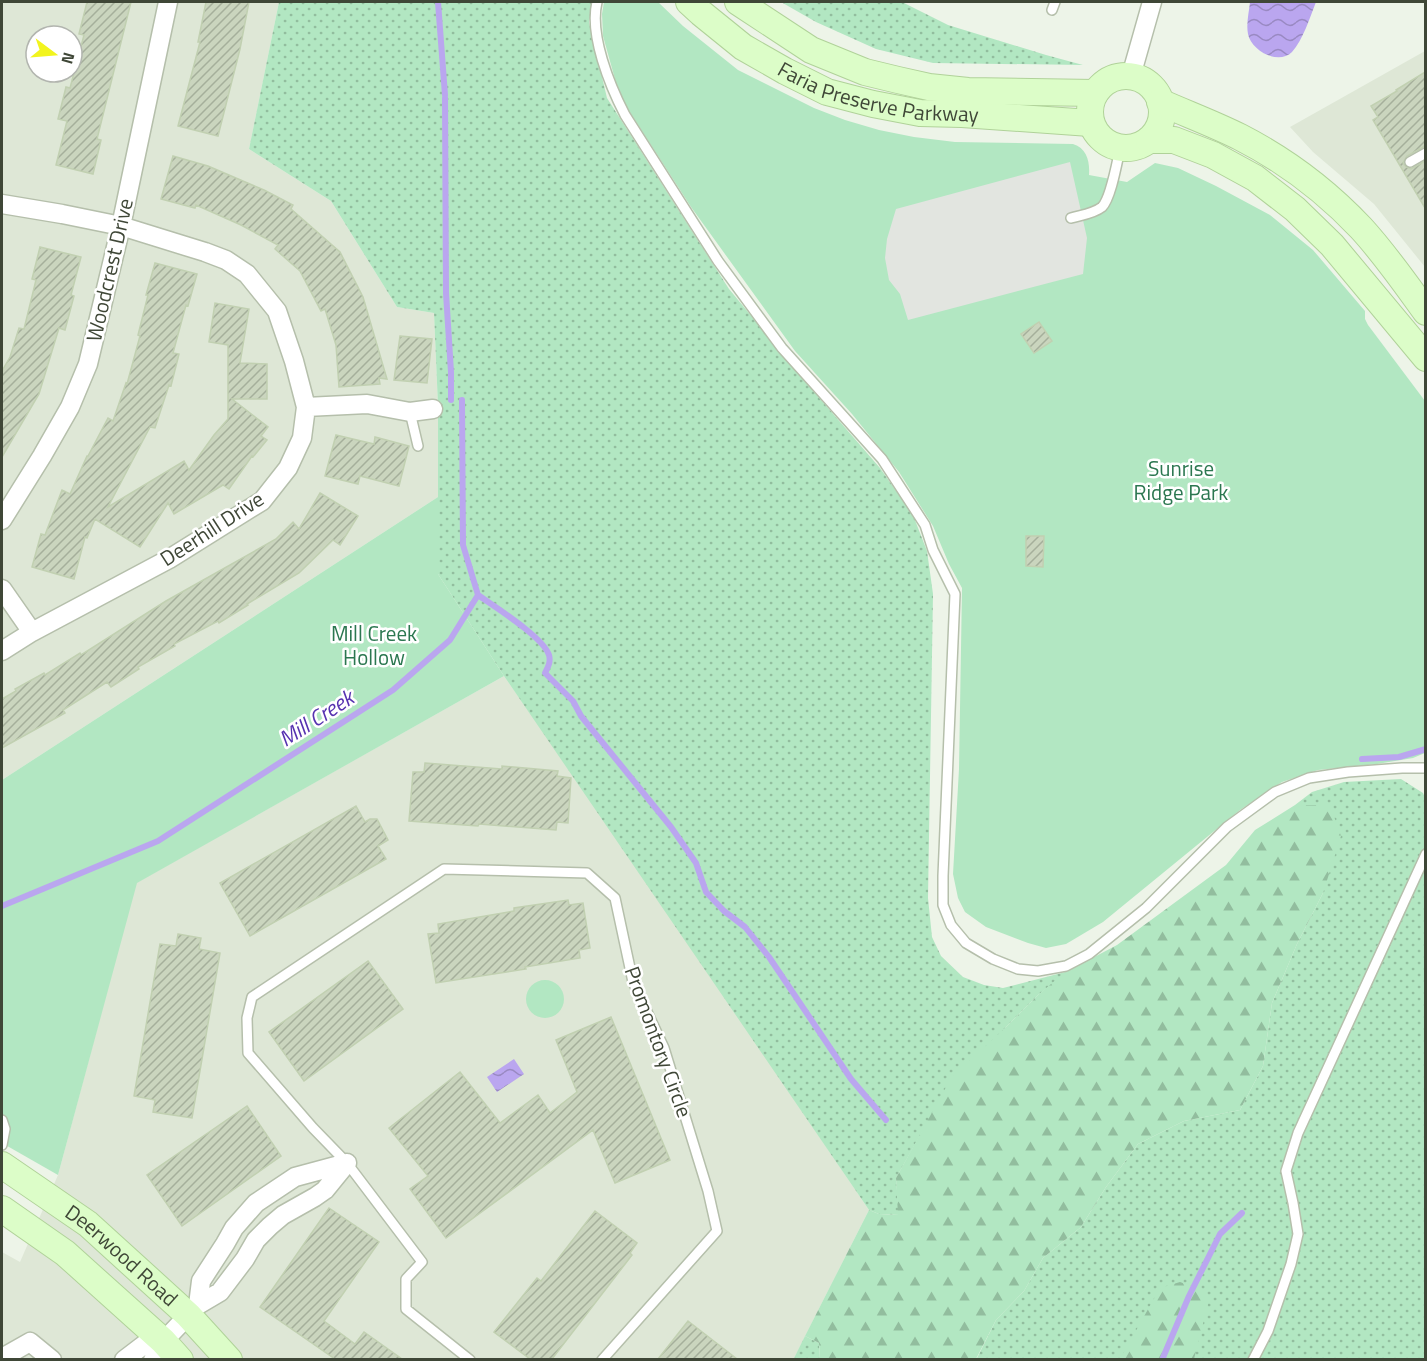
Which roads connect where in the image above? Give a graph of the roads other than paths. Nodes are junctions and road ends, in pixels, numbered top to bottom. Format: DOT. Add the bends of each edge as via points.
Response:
graph roads {
  1 [pos="168,2"];
  2 [pos="597,2"];
  3 [pos="689,2"];
  4 [pos="738,2"];
  5 [pos="1151,2"];
  6 [pos="1131,76"];
  7 [pos="1095,93"];
  8 [pos="1160,102"];
  9 [pos="1090,123"];
  10 [pos="1149,140"];
  11 [pos="1120,148"];
  12 [pos="1425,153"];
  13 [pos="1410,162"];
  14 [pos="2,204"];
  15 [pos="1071,218"];
  16 [pos="122,226"];
  17 [pos="1425,312"];
  18 [pos="1425,357"];
  19 [pos="306,406"];
  20 [pos="433,409"];
  21 [pos="410,412"];
  22 [pos="418,446"];
  23 [pos="2,520"];
  24 [pos="2,589"];
  25 [pos="32,632"];
  26 [pos="2,651"];
  27 [pos="1425,768"];
  28 [pos="1425,854"];
  29 [pos="2,1120"];
  30 [pos="2,1145"];
  31 [pos="347,1163"];
  32 [pos="2,1166"];
  33 [pos="2,1209"];
  34 [pos="193,1310"];
  35 [pos="163,1352"];
  36 [pos="2,1358"];
  37 [pos="52,1359"];
  38 [pos="124,1359"];
  39 [pos="229,1359"];
  40 [pos="470,1359"];
  41 [pos="602,1359"];
  42 [pos="1253,1359"];
  1 -- 16 [label="street, Woodcrest Drive"];
  2 -- 27 [label="lane" via="599,47 625,115 718,261 782,348 882,459 925,525 955,594 943,905 951,925 966,943 1018,969 1038,971 1066,966 1089,954 1146,908 1227,827 1275,792 1309,778"];
  3 -- 9 [label="street, Faria Preserve Parkway" via="743,47 827,92 920,113"];
  4 -- 7 [label="street, Faria Preserve Parkway" via="811,50 865,72 929,87 968,91"];
  5 -- 6 [label="street"];
  6 -- 7 [label="street" via="1111,79"];
  6 -- 8 [label="street" via="1149,85"];
  7 -- 9 [label="street"];
  8 -- 10 [label="street" via="1160,123"];
  8 -- 17 [label="street" via="1241,138 1322,192 1361,228"];
  9 -- 11 [label="street" via="1098,137"];
  10 -- 11 [label="street" via="1131,149"];
  10 -- 18 [label="street" via="1174,140 1213,155 1255,178 1295,209 1332,245"];
  11 -- 15 [label="lane" via="1103,206"];
  12 -- 13 [label="lane"];
  14 -- 16 [label="street, Deerhill Drive"];
  16 -- 19 [label="street, Deerhill Drive" via="226,260 247,274 277,311"];
  16 -- 23 [label="street, Woodcrest Drive" via="88,364 70,407"];
  19 -- 21 [label="street" via="367,404"];
  19 -- 25 [label="street, Deerhill Drive" via="302,438 288,468 262,501 170,558"];
  20 -- 21 [label="street"];
  21 -- 22 [label="lane"];
  24 -- 25 [label="street"];
  25 -- 26 [label="street, Deerhill Drive"];
  28 -- 42 [label="lane" via="1298,1133 1286,1171 1298,1234 1292,1264 1268,1331"];
  29 -- 30 [label="lane"];
  31 -- 34 [label="street" via="325,1190 270,1226 220,1293"];
  31 -- 34 [label="street" via="295,1177 256,1203 234,1228 201,1281"];
  31 -- 40 [label="lane, Promontory Circle" via="422,1262 406,1279 406,1309"];
  31 -- 41 [label="lane, Promontory Circle" via="248,1053 247,1018 252,997 444,869 587,873 615,898 633,982 664,1048 717,1231"];
  32 -- 34 [label="street, Deerwood Road" via="88,1224"];
  33 -- 35 [label="street, Deerwood Road" via="65,1253"];
  34 -- 35 [label="street"];
  34 -- 39 [label="street, Deerwood Road"];
  35 -- 38 [label="street" via="145,1344"];
  36 -- 37 [label="street" via="30,1342"];
}
